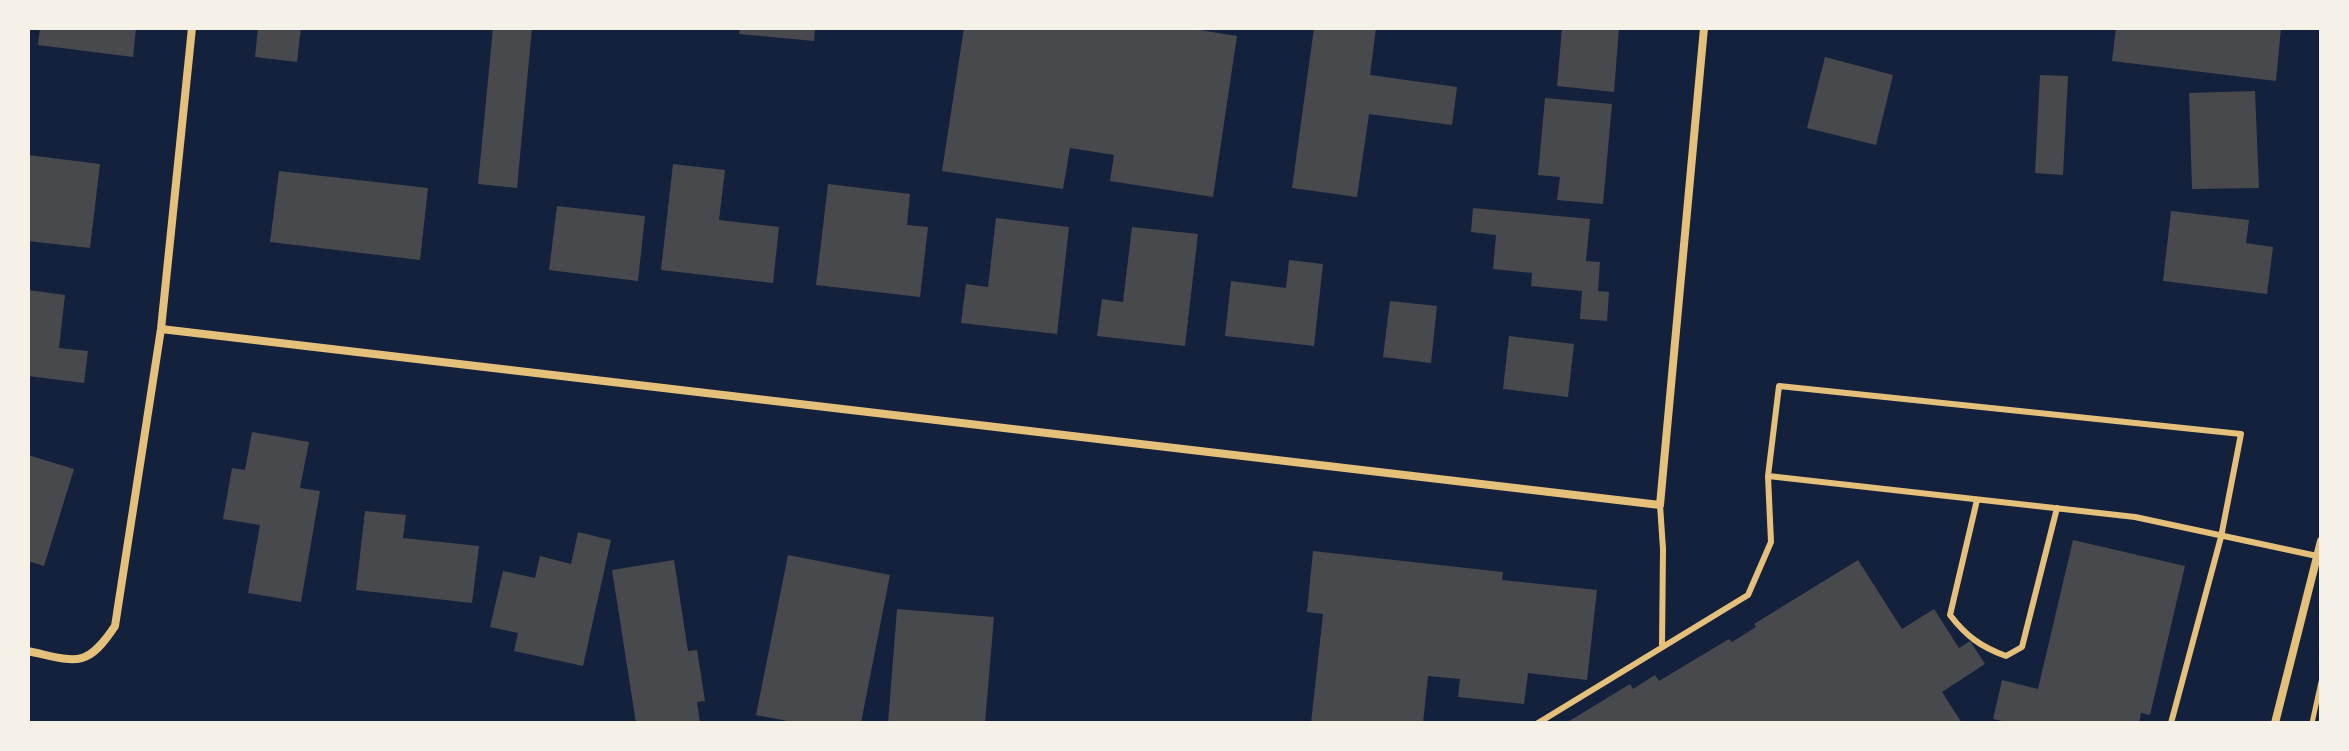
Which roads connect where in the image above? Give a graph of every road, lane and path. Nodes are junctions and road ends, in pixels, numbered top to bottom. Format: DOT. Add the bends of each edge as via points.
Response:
graph roads {
  1 [pos="192,28"];
  2 [pos="1704,28"];
  3 [pos="161,329"];
  4 [pos="1768,476"];
  5 [pos="1977,500"];
  6 [pos="1660,505"];
  7 [pos="2057,508"];
  8 [pos="2221,537"];
  9 [pos="2321,541"];
  10 [pos="2317,556"];
  11 [pos="1662,645"];
  12 [pos="28,651"];
  13 [pos="2321,682"];
  14 [pos="1538,723"];
  15 [pos="2171,723"];
  16 [pos="2275,723"];
  17 [pos="2312,723"];
  1 -- 3 [label="street"];
  2 -- 6 [label="street"];
  3 -- 6 [label="street"];
  3 -- 12 [label="street" via="115,626 99,651 74,661"];
  4 -- 5 [label="lane"];
  4 -- 8 [label="lane" via="1779,386 2241,434"];
  4 -- 11 [label="lane" via="1771,542 1748,595"];
  5 -- 7 [label="lane"];
  5 -- 7 [label="lane" via="1950,615 1966,635 2006,656 2022,647"];
  6 -- 11 [label="lane"];
  7 -- 8 [label="lane" via="2135,517"];
  8 -- 10 [label="lane"];
  8 -- 15 [label="lane"];
  9 -- 10 [label="street"];
  10 -- 16 [label="street"];
  11 -- 14 [label="lane"];
  13 -- 17 [label="path"];
}
